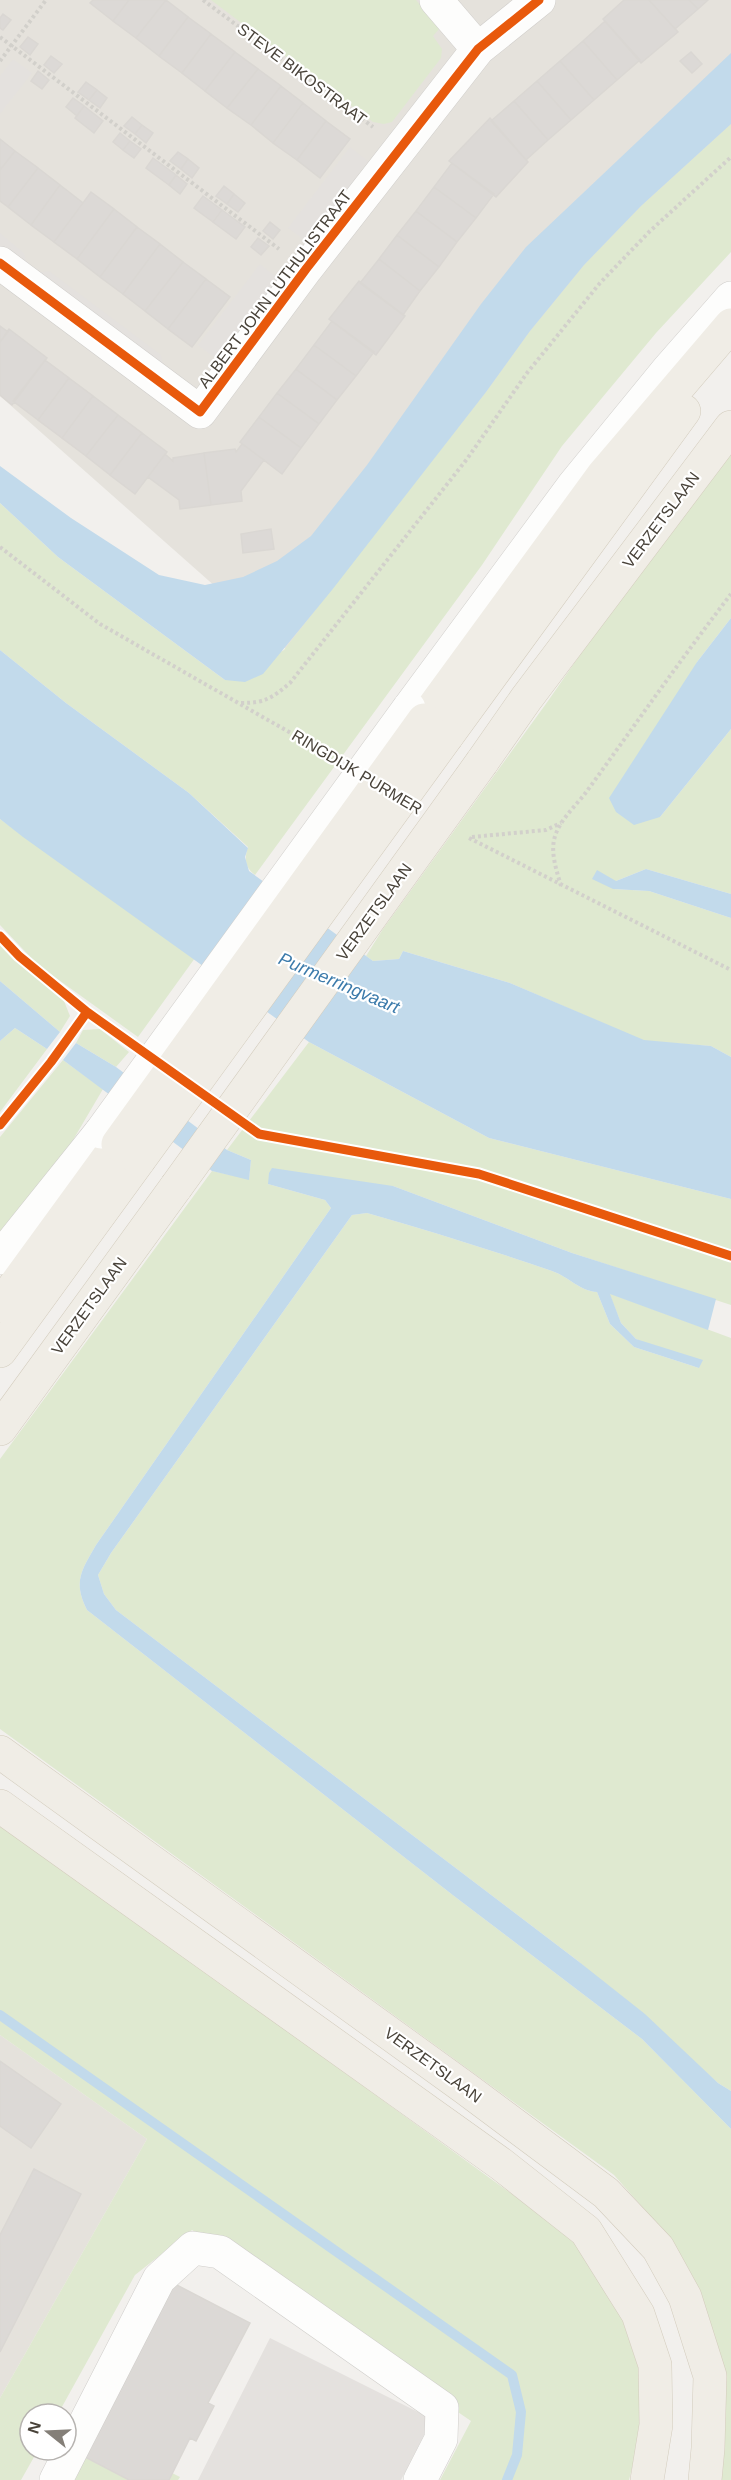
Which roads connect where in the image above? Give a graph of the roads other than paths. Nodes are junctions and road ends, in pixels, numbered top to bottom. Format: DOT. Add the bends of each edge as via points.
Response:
graph roads {
  1 [pos="435,0"];
  2 [pos="539,0"];
  3 [pos="478,49"];
  4 [pos="0,264"];
  5 [pos="731,298"];
  6 [pos="731,325"];
  7 [pos="731,354"];
  8 [pos="731,427"];
  9 [pos="427,721"];
  10 [pos="119,1145"];
  11 [pos="0,1258"];
  12 [pos="0,1306"];
  13 [pos="0,1351"];
  14 [pos="0,1429"];
  15 [pos="0,1752"];
  16 [pos="0,1806"];
  17 [pos="56,2480"];
  18 [pos="420,2480"];
  19 [pos="647,2480"];
  20 [pos="705,2480"];
  1 -- 3 [label="street"];
  2 -- 3 [label="street, ALBERT JOHN LUTHULISTRAAT"];
  3 -- 4 [label="street, ALBERT JOHN LUTHULISTRAAT" via="200,412"];
  5 -- 9 [label="street" via="573,486"];
  6 -- 9 [label="main road" via="603,475"];
  7 -- 9 [label="main road" via="626,489"];
  8 -- 14 [label="main road, VERZETSLAAN, bridge" via="526,699"];
  9 -- 10 [label="main road, bridge"];
  9 -- 10 [label="street, bridge"];
  10 -- 11 [label="street"];
  10 -- 12 [label="main road"];
  10 -- 13 [label="main road"];
  15 -- 20 [label="main road, VERZETSLAAN" via="606,2193 658,2248 685,2297 710,2376"];
  16 -- 19 [label="main road" via="501,2164 586,2231 638,2314 656,2365 656,2425"];
  17 -- 18 [label="street" via="159,2279 193,2248 220,2252 442,2408 441,2439"];
}
